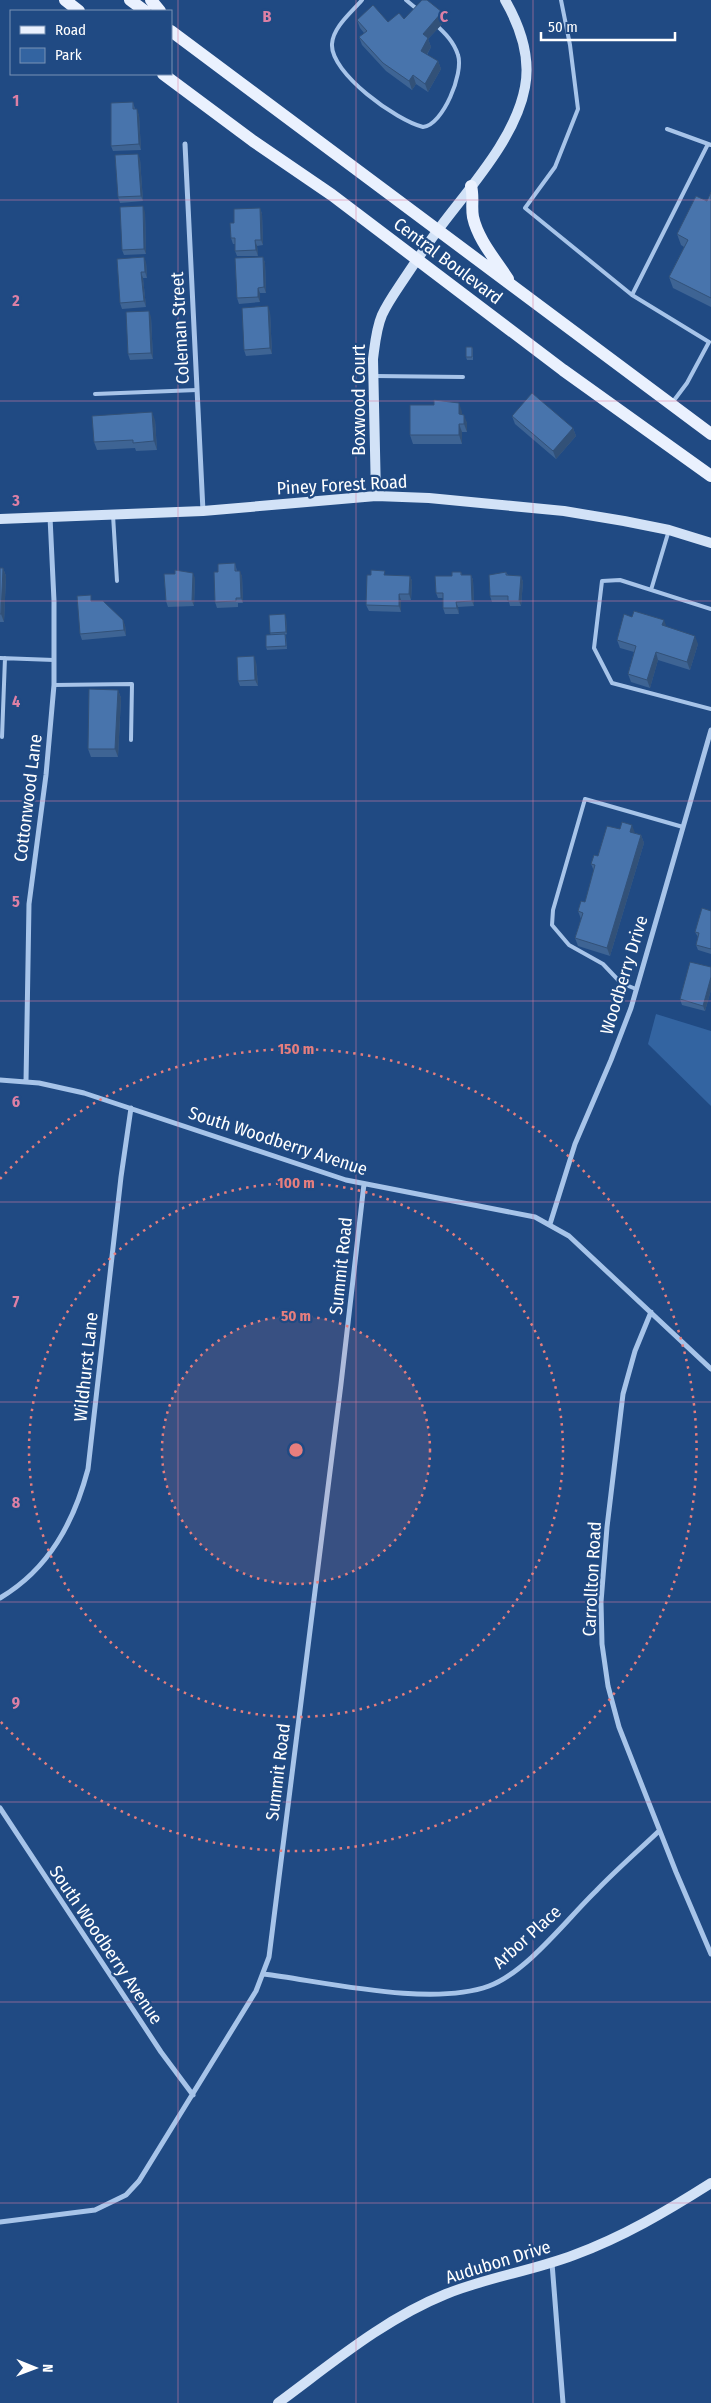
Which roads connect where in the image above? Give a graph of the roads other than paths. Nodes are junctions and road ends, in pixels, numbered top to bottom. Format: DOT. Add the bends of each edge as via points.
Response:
graph roads {
  1 [pos="65,0"];
  2 [pos="130,0"];
  3 [pos="151,0"];
  4 [pos="362,0"];
  5 [pos="406,0"];
  6 [pos="504,0"];
  7 [pos="561,0"];
  8 [pos="78,10"];
  9 [pos="144,10"];
  10 [pos="159,10"];
  11 [pos="421,12"];
  12 [pos="433,22"];
  13 [pos="173,31"];
  14 [pos="165,75"];
  15 [pos="666,129"];
  16 [pos="185,144"];
  17 [pos="710,144"];
  18 [pos="471,186"];
  19 [pos="437,231"];
  20 [pos="416,260"];
  21 [pos="514,288"];
  22 [pos="632,295"];
  23 [pos="710,341"];
  24 [pos="373,376"];
  25 [pos="463,377"];
  26 [pos="197,390"];
  27 [pos="95,394"];
  28 [pos="671,405"];
  29 [pos="711,434"];
  30 [pos="711,476"];
  31 [pos="376,496"];
  32 [pos="203,511"];
  33 [pos="113,515"];
  34 [pos="50,517"];
  35 [pos="0,519"];
  36 [pos="669,530"];
  37 [pos="711,543"];
  38 [pos="117,581"];
  39 [pos="651,590"];
  40 [pos="711,609"];
  41 [pos="2,658"];
  42 [pos="54,660"];
  43 [pos="54,685"];
  44 [pos="711,709"];
  45 [pos="711,730"];
  46 [pos="2,737"];
  47 [pos="131,740"];
  48 [pos="682,827"];
  49 [pos="636,989"];
  50 [pos="0,1080"];
  51 [pos="26,1082"];
  52 [pos="131,1108"];
  53 [pos="364,1184"];
  54 [pos="550,1224"];
  55 [pos="651,1312"];
  56 [pos="711,1369"];
  57 [pos="0,1598"];
  58 [pos="0,1808"];
  59 [pos="659,1831"];
  60 [pos="711,1954"];
  61 [pos="264,1974"];
  62 [pos="193,2095"];
  63 [pos="711,2182"];
  64 [pos="0,2222"];
  65 [pos="552,2262"];
  66 [pos="278,2403"];
  67 [pos="563,2403"];
  1 -- 8 [label="main road"];
  2 -- 9 [label="main road"];
  3 -- 10 [label="main road"];
  4 -- 12 [label="lane" via="334,35 334,55 344,71 365,92 395,114 426,127 435,122 459,73 454,46"];
  5 -- 11 [label="lane"];
  6 -- 18 [label="main road, Boxwood Court" via="522,36 525,87 508,132"];
  7 -- 22 [label="lane" via="578,109 555,167 525,208"];
  13 -- 19 [label="main road, Central Boulevard"];
  14 -- 20 [label="main road, Central Boulevard"];
  15 -- 17 [label="lane"];
  16 -- 26 [label="street, Coleman Street"];
  17 -- 22 [label="lane"];
  18 -- 19 [label="main road, Boxwood Court"];
  18 -- 21 [label="main road" via="473,216 479,233"];
  19 -- 20 [label="main road, Boxwood Court"];
  19 -- 21 [label="main road, Central Boulevard"];
  20 -- 24 [label="main road, Boxwood Court" via="381,316 375,337"];
  20 -- 30 [label="main road, Central Boulevard"];
  21 -- 28 [label="main road, Central Boulevard"];
  22 -- 23 [label="lane"];
  23 -- 28 [label="lane"];
  24 -- 25 [label="lane"];
  24 -- 31 [label="main road, Boxwood Court"];
  26 -- 27 [label="lane"];
  26 -- 32 [label="street, Coleman Street"];
  28 -- 29 [label="main road, Central Boulevard"];
  31 -- 32 [label="main road, Piney Forest Road"];
  31 -- 36 [label="main road, Piney Forest Road" via="564,511"];
  32 -- 33 [label="main road, Piney Forest Road"];
  33 -- 34 [label="main road, Piney Forest Road"];
  33 -- 38 [label="lane"];
  34 -- 35 [label="main road, Piney Forest Road"];
  34 -- 42 [label="street, Cottonwood Lane"];
  36 -- 37 [label="main road, Piney Forest Road"];
  36 -- 39 [label="lane"];
  39 -- 40 [label="lane"];
  39 -- 44 [label="lane" via="620,580 602,581 594,648 612,683"];
  41 -- 42 [label="lane"];
  41 -- 46 [label="lane"];
  42 -- 43 [label="street, Cottonwood Lane"];
  43 -- 47 [label="lane" via="132,684"];
  43 -- 51 [label="street, Cottonwood Lane" via="29,904"];
  45 -- 48 [label="street, Woodberry Drive"];
  48 -- 49 [label="street, Woodberry Drive"];
  48 -- 49 [label="lane" via="586,799 553,910 552,926 569,945 603,964 621,983"];
  49 -- 54 [label="street, Woodberry Drive" via="612,1060 575,1144"];
  50 -- 51 [label="street, South Woodberry Avenue"];
  51 -- 52 [label="street, South Woodberry Avenue" via="84,1093"];
  52 -- 53 [label="street, South Woodberry Avenue"];
  52 -- 57 [label="street, Wildhurst Lane" via="88,1468 81,1497 70,1524 51,1553 33,1574"];
  53 -- 54 [label="street, South Woodberry Avenue" via="535,1218"];
  53 -- 61 [label="street, Summit Road" via="269,1957"];
  54 -- 55 [label="street, South Woodberry Avenue" via="569,1236"];
  55 -- 56 [label="street, South Woodberry Avenue"];
  55 -- 59 [label="street, Carrollton Road" via="635,1351 623,1394 600,1602 608,1686 618,1727"];
  58 -- 62 [label="street, South Woodberry Avenue"];
  59 -- 60 [label="street, Carrollton Road"];
  59 -- 61 [label="street, Arbor Place" via="539,1950 509,1976 491,1986 471,1991 425,1994"];
  61 -- 62 [label="street, Summit Road"];
  62 -- 64 [label="street, Summit Road" via="139,2182 126,2195 96,2210"];
  63 -- 65 [label="main road, Audubon Drive" via="625,2234"];
  65 -- 66 [label="main road, Audubon Drive" via="445,2294 408,2313 373,2334"];
  65 -- 67 [label="street"];
}
